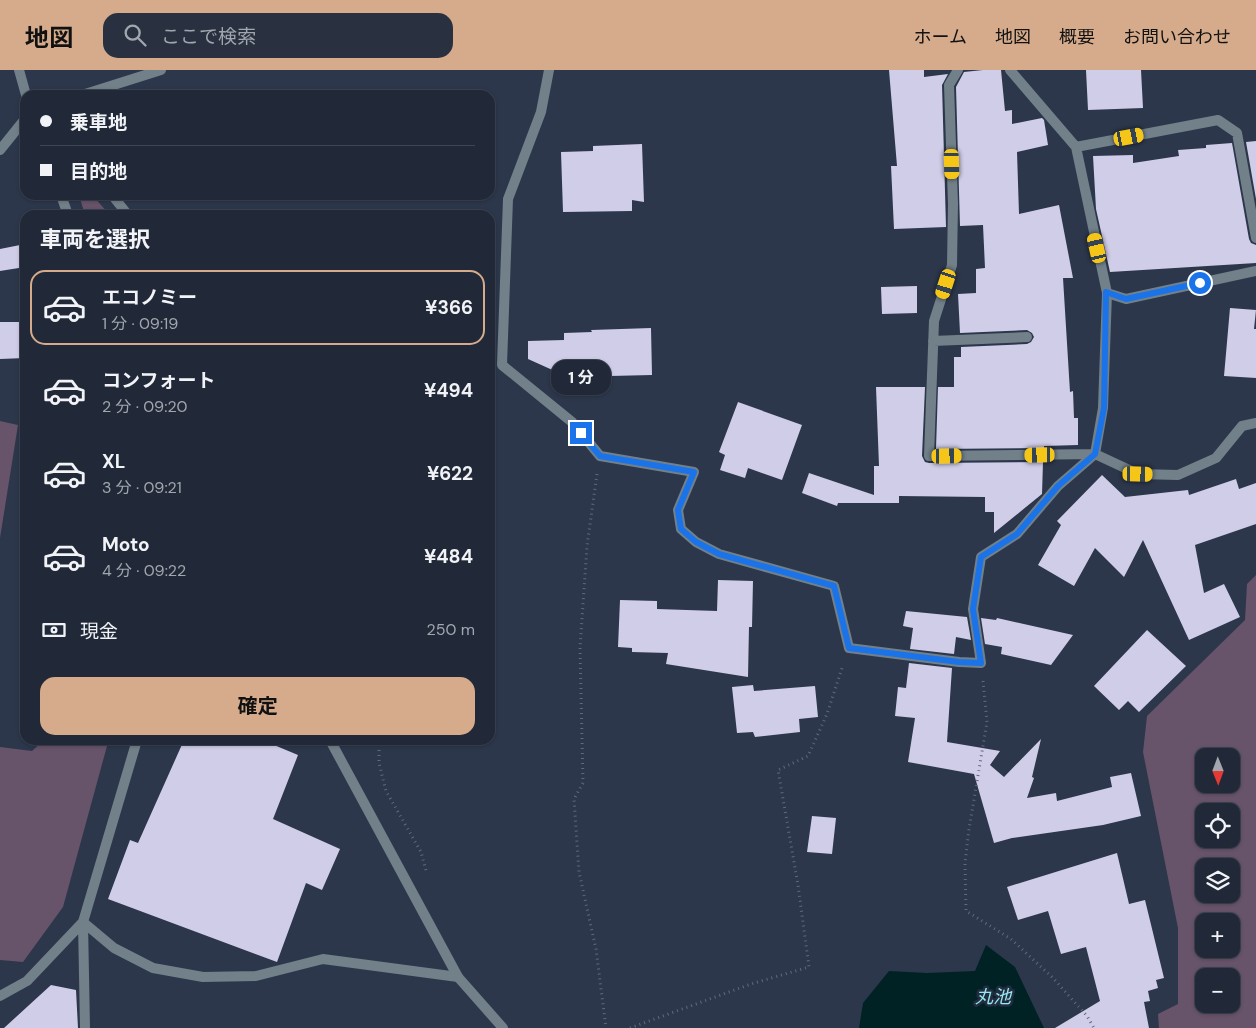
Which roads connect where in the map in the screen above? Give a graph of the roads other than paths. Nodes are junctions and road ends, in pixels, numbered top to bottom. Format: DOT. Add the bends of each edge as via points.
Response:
graph roads {
  1 [pos="19,70"];
  2 [pos="161,70"];
  3 [pos="549,70"];
  4 [pos="958,70"];
  5 [pos="1010,70"];
  6 [pos="25,90"];
  7 [pos="98,90"];
  8 [pos="20,125"];
  9 [pos="1076,147"];
  10 [pos="0,150"];
  11 [pos="116,200"];
  12 [pos="124,210"];
  13 [pos="1256,238"];
  14 [pos="1256,271"];
  15 [pos="1106,292"];
  16 [pos="1027,337"];
  17 [pos="933,341"];
  18 [pos="1256,423"];
  19 [pos="1095,454"];
  20 [pos="136,745"];
  21 [pos="333,745"];
  22 [pos="83,922"];
  23 [pos="458,977"];
  24 [pos="0,996"];
  25 [pos="85,1028"];
  26 [pos="503,1028"];
  1 -- 6 [label="street"];
  2 -- 7 [label="street"];
  3 -- 19 [label="street" via="540,112 508,199 502,365 572,422 600,456 694,472 678,510 681,529 696,542 719,554 834,586 849,648 981,663 973,609 981,557 1017,534 1058,486"];
  4 -- 17 [label="street" via="949,85 954,204 952,266 934,321"];
  5 -- 9 [label="street"];
  8 -- 10 [label="street"];
  9 -- 13 [label="street" via="1218,120 1237,133"];
  9 -- 15 [label="street"];
  11 -- 12 [label="street"];
  14 -- 15 [label="street" via="1126,299"];
  15 -- 19 [label="street" via="1104,408"];
  16 -- 17 [label="street"];
  17 -- 19 [label="street" via="929,456"];
  18 -- 19 [label="street" via="1242,426 1216,458 1178,475 1138,474"];
  20 -- 22 [label="street"];
  21 -- 23 [label="street"];
  22 -- 23 [label="street" via="114,948 153,968 203,977 256,976 323,959"];
  22 -- 24 [label="street" via="27,981"];
  22 -- 25 [label="street"];
  23 -- 26 [label="street"];
}
